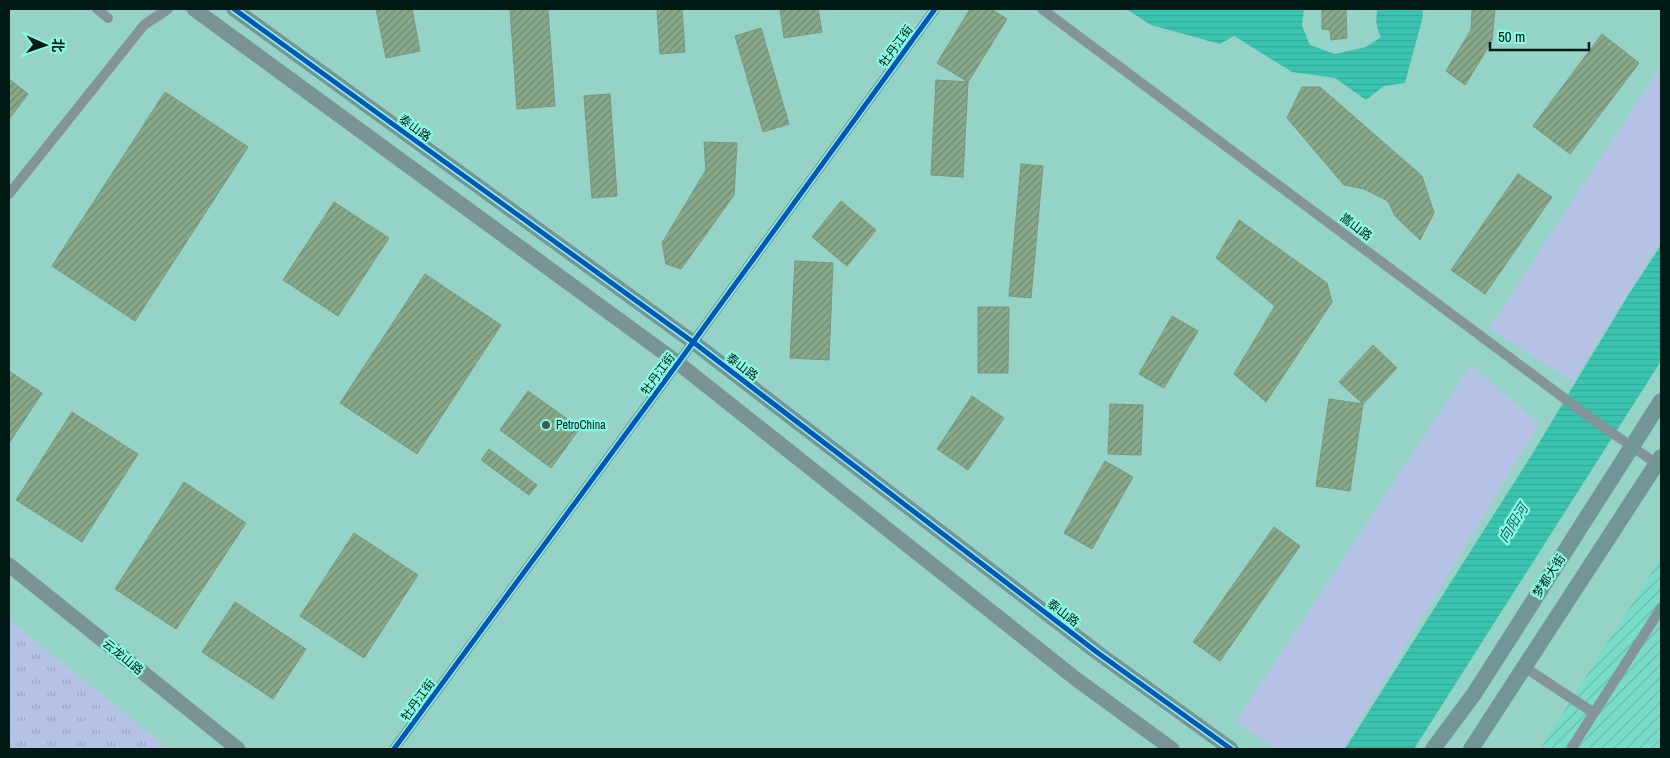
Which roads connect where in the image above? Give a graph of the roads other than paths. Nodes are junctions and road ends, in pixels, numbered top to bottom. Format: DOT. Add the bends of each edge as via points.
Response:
graph roads {
  1 [pos="97,9"];
  2 [pos="168,9"];
  3 [pos="194,9"];
  4 [pos="234,9"];
  5 [pos="935,9"];
  6 [pos="1042,9"];
  7 [pos="108,18"];
  8 [pos="9,194"];
  9 [pos="693,342"];
  10 [pos="678,363"];
  11 [pos="1661,401"];
  12 [pos="1632,446"];
  13 [pos="1660,462"];
  14 [pos="9,565"];
  15 [pos="1661,608"];
  16 [pos="1524,667"];
  17 [pos="1594,714"];
  18 [pos="238,749"];
  19 [pos="394,749"];
  20 [pos="1172,749"];
  21 [pos="1231,749"];
  22 [pos="1433,749"];
  23 [pos="1471,749"];
  24 [pos="1571,749"];
  1 -- 7 [label="street"];
  2 -- 8 [label="street" via="144,25"];
  3 -- 10 [label="street"];
  4 -- 9 [label="street, 泰山路"];
  5 -- 9 [label="street, 牡丹江街"];
  6 -- 12 [label="street, 嵩山路"];
  9 -- 10 [label="street, 牡丹江街"];
  9 -- 21 [label="street, 泰山路" via="1098,653"];
  10 -- 19 [label="street, 牡丹江街"];
  10 -- 20 [label="street" via="1076,679"];
  11 -- 12 [label="main road, 梦都大街"];
  12 -- 13 [label="street, 嵩山路"];
  12 -- 22 [label="main road, 梦都大街" via="1474,694"];
  13 -- 16 [label="main road"];
  14 -- 18 [label="street, 云龙山路"];
  15 -- 17 [label="street"];
  16 -- 17 [label="street"];
  16 -- 23 [label="main road"];
  17 -- 24 [label="street"];
}
